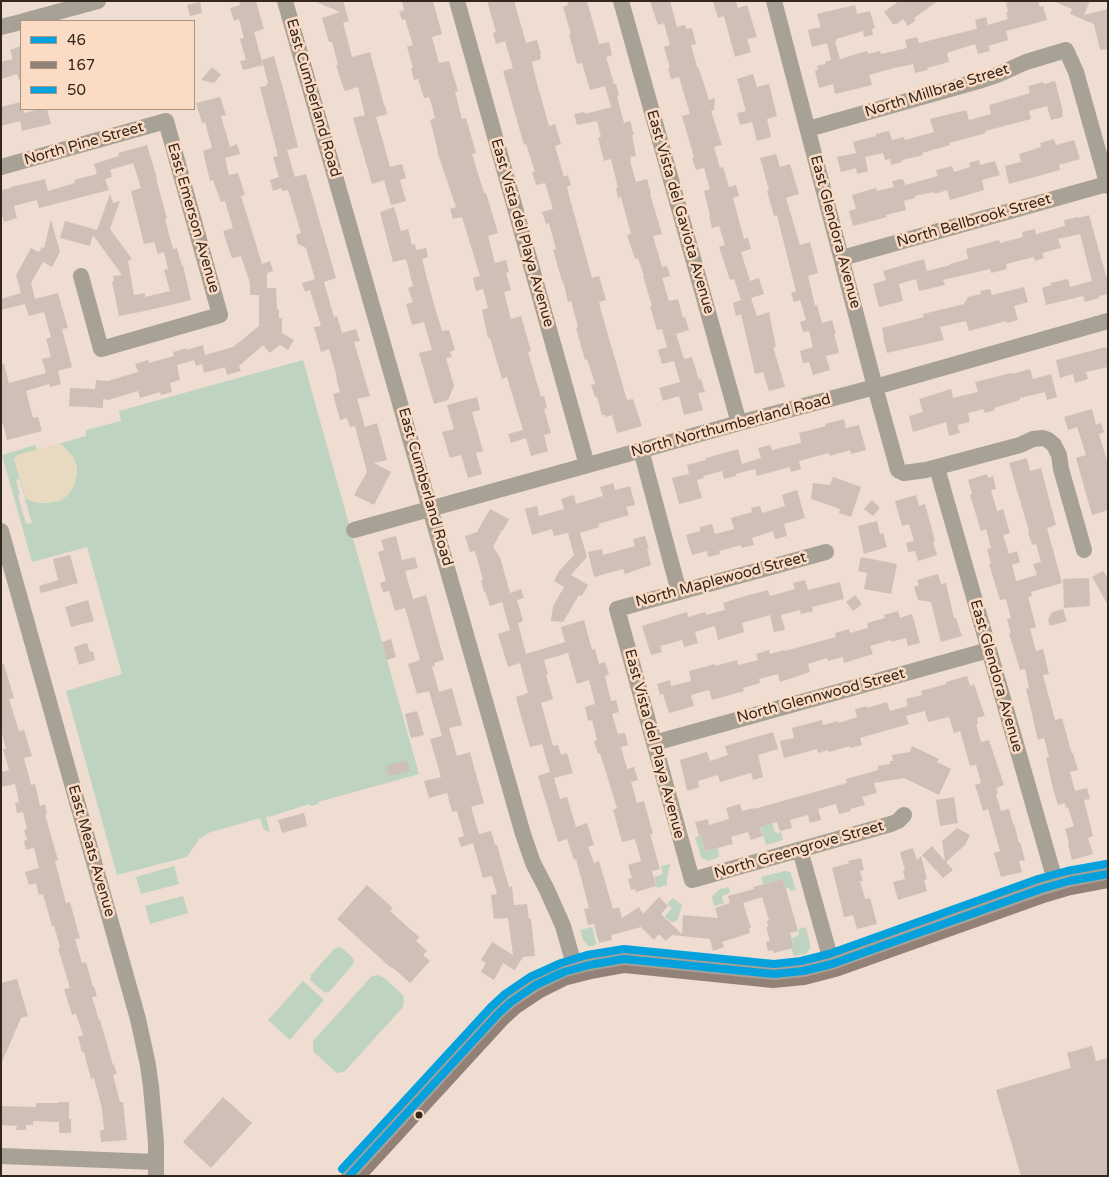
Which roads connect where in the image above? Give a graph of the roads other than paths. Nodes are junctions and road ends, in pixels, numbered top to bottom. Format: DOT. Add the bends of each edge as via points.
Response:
graph roads {
  1 [pos="98,1"];
  2 [pos="285,1"];
  3 [pos="457,1"];
  4 [pos="620,1"];
  5 [pos="777,2"];
  6 [pos="30,20"];
  7 [pos="20,23"];
  8 [pos="1,27"];
  9 [pos="166,121"];
  10 [pos="808,129"];
  11 [pos="1,167"];
  12 [pos="1108,185"];
  13 [pos="842,258"];
  14 [pos="81,276"];
  15 [pos="1108,321"];
  16 [pos="875,387"];
  17 [pos="739,422"];
  18 [pos="641,450"];
  19 [pos="587,465"];
  20 [pos="937,468"];
  21 [pos="431,509"];
  22 [pos="354,530"];
  23 [pos="1,531"];
  24 [pos="1084,550"];
  25 [pos="826,552"];
  26 [pos="679,592"];
  27 [pos="617,609"];
  28 [pos="989,650"];
  29 [pos="654,743"];
  30 [pos="904,815"];
  31 [pos="800,850"];
  32 [pos="1108,874"];
  33 [pos="692,880"];
  34 [pos="1056,884"];
  35 [pos="832,964"];
  36 [pos="575,968"];
  37 [pos="1,1156"];
  38 [pos="156,1169"];
  39 [pos="350,1176"];
  1 -- 6 [label="street"];
  2 -- 21 [label="street, East Cumberland Road"];
  3 -- 19 [label="street, East Vista del Playa Avenue"];
  4 -- 17 [label="street, East Vista del Gaviota Avenue"];
  5 -- 10 [label="street, East Glendora Avenue"];
  7 -- 8 [label="street"];
  9 -- 11 [label="street, North Pine Street"];
  9 -- 14 [label="street, East Emerson Avenue" via="220,316 101,349"];
  10 -- 12 [label="street, North Millbrae Street" via="997,76 1026,62 1066,50 1076,72"];
  10 -- 13 [label="street, East Glendora Avenue"];
  12 -- 13 [label="street, North Bellbrook Street"];
  13 -- 16 [label="street, East Glendora Avenue"];
  15 -- 16 [label="street, North Northumberland Road"];
  16 -- 17 [label="street, North Northumberland Road"];
  16 -- 20 [label="street, East Glendora Avenue" via="898,470 904,473"];
  17 -- 18 [label="street, North Northumberland Road"];
  18 -- 19 [label="street, North Northumberland Road"];
  18 -- 26 [label="street"];
  19 -- 21 [label="street, North Northumberland Road"];
  20 -- 24 [label="street" via="1033,440 1043,438 1051,442 1059,455"];
  20 -- 28 [label="street, East Glendora Avenue"];
  21 -- 22 [label="street, North Northumberland Road"];
  21 -- 36 [label="street, East Cumberland Road" via="523,834 563,926"];
  23 -- 38 [label="street, East Meats Avenue" via="144,1043 155,1127"];
  25 -- 26 [label="street, North Maplewood Street"];
  26 -- 27 [label="street, North Maplewood Street"];
  27 -- 29 [label="street, East Vista del Playa Avenue"];
  28 -- 29 [label="street, North Glennwood Street"];
  28 -- 34 [label="street, East Glendora Avenue"];
  29 -- 33 [label="street, East Vista del Playa Avenue"];
  30 -- 31 [label="street, North Greengrove Street" via="891,824"];
  31 -- 33 [label="street, North Greengrove Street"];
  31 -- 35 [label="street"];
  32 -- 34 [label="street"];
  34 -- 35 [label="street"];
  35 -- 36 [label="street" via="782,973 635,959 610,960"];
  36 -- 39 [label="street" via="536,984 498,1014"];
  37 -- 38 [label="street"];
}
